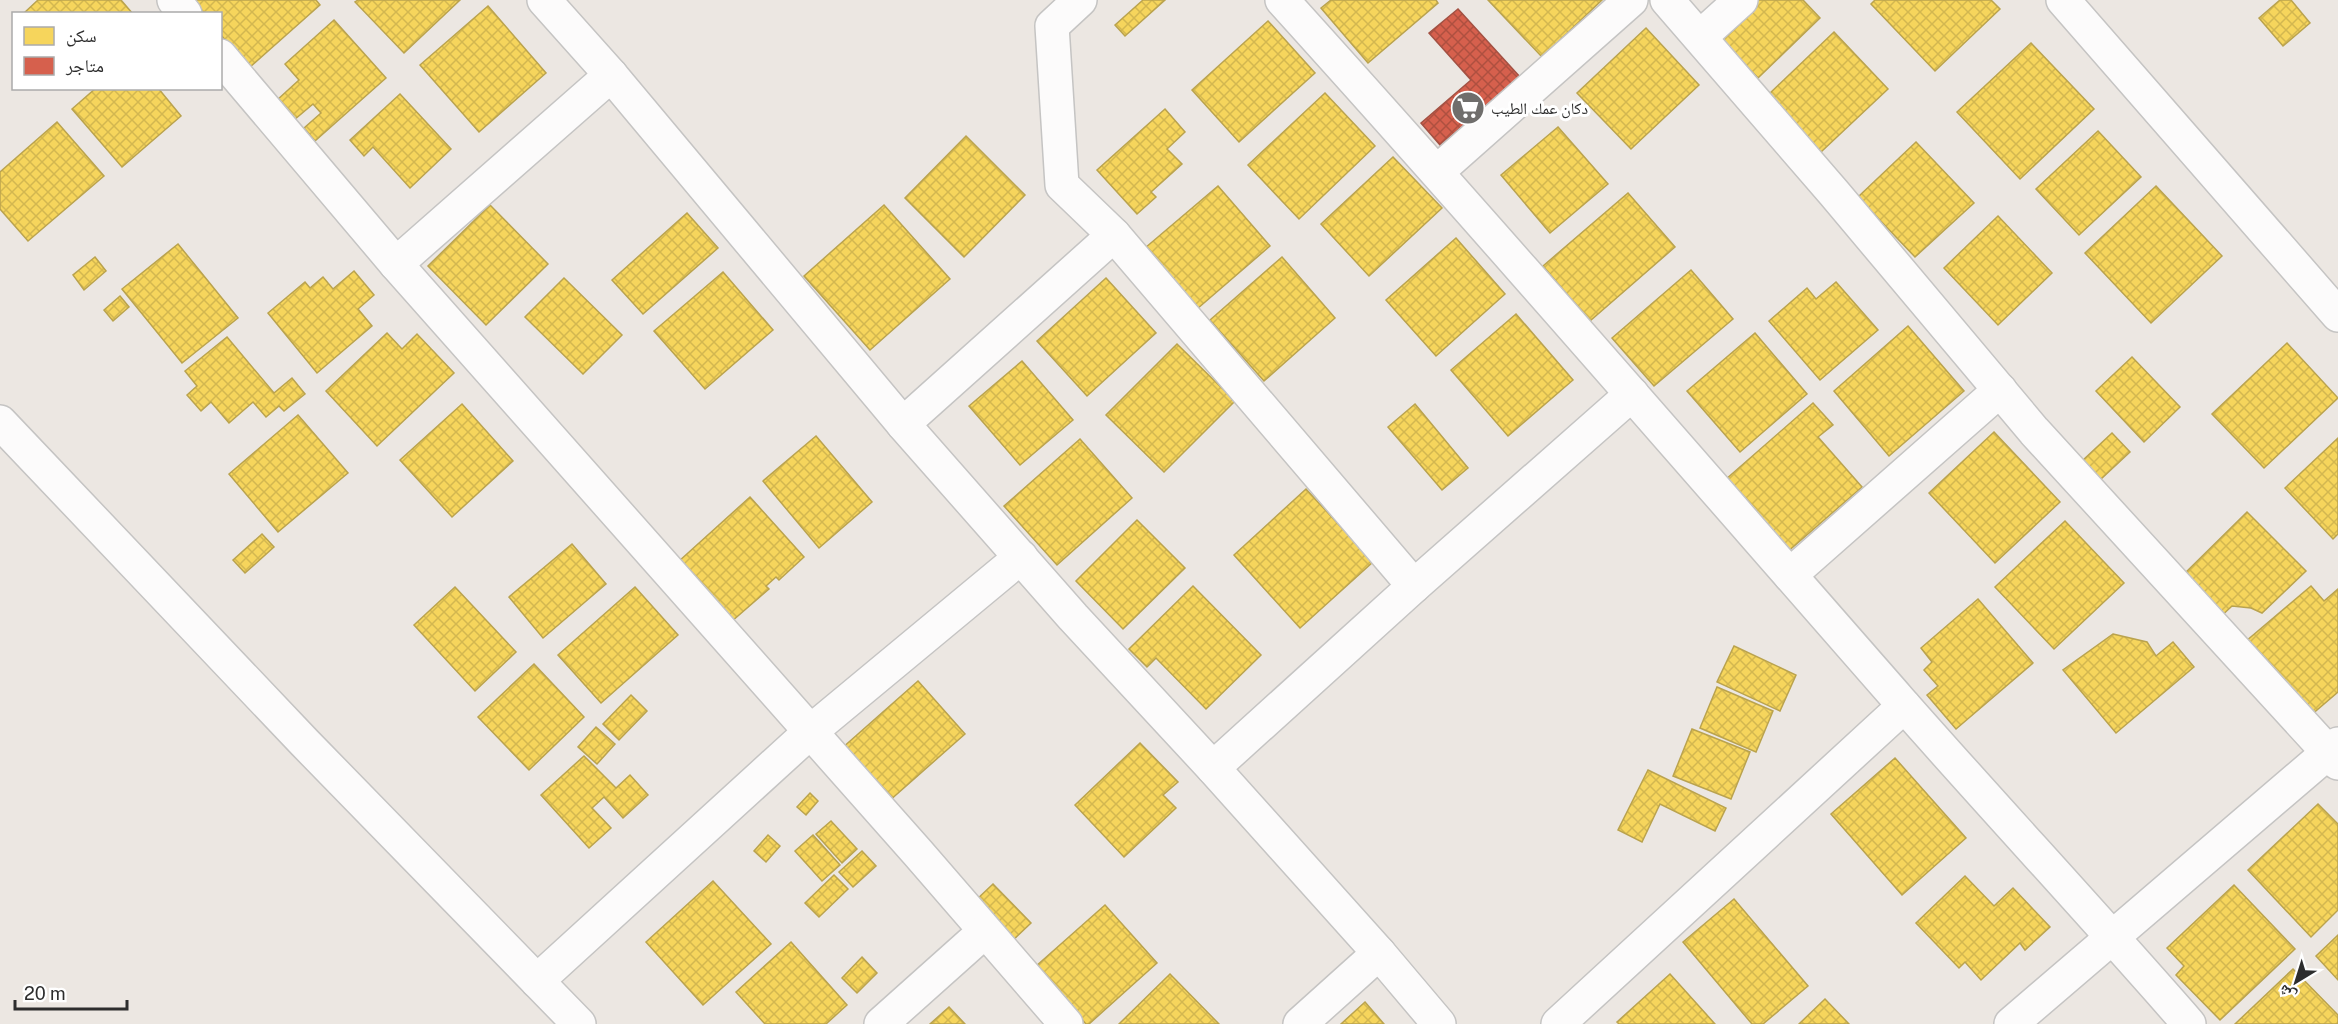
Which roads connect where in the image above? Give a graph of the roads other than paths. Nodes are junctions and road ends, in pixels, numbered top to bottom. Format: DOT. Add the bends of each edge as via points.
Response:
graph roads {
  1 [pos="174,0"];
  2 [pos="544,0"];
  3 [pos="1080,0"];
  4 [pos="1282,0"];
  5 [pos="1631,0"];
  6 [pos="1667,0"];
  7 [pos="1741,0"];
  8 [pos="2063,0"];
  9 [pos="183,12"];
  10 [pos="1700,37"];
  11 [pos="222,58"];
  12 [pos="611,75"];
  13 [pos="1438,171"];
  14 [pos="1114,235"];
  15 [pos="396,264"];
  16 [pos="2338,315"];
  17 [pos="2000,390"];
  18 [pos="1632,394"];
  19 [pos="0,422"];
  20 [pos="903,424"];
  21 [pos="1021,557"];
  22 [pos="1790,575"];
  23 [pos="1414,586"];
  24 [pos="1904,706"];
  25 [pos="810,732"];
  26 [pos="2335,754"];
  27 [pos="1213,768"];
  28 [pos="984,932"];
  29 [pos="2113,937"];
  30 [pos="1379,953"];
  31 [pos="537,981"];
  32 [pos="579,1024"];
  33 [pos="881,1024"];
  34 [pos="1066,1024"];
  35 [pos="1300,1024"];
  36 [pos="1439,1024"];
  37 [pos="1558,1024"];
  38 [pos="2011,1024"];
  39 [pos="2189,1024"];
  1 -- 9 [label="street"];
  2 -- 12 [label="street"];
  3 -- 14 [label="street" via="1052,26 1062,185"];
  4 -- 13 [label="street"];
  5 -- 13 [label="street"];
  6 -- 10 [label="street"];
  7 -- 10 [label="street"];
  8 -- 16 [label="street"];
  10 -- 17 [label="street"];
  11 -- 15 [label="street"];
  12 -- 15 [label="street"];
  12 -- 20 [label="street"];
  13 -- 18 [label="street"];
  14 -- 20 [label="street"];
  14 -- 23 [label="street"];
  15 -- 25 [label="street"];
  17 -- 22 [label="street"];
  17 -- 26 [label="street"];
  18 -- 22 [label="street"];
  18 -- 23 [label="street"];
  19 -- 31 [label="street" via="305,744"];
  20 -- 21 [label="street"];
  21 -- 25 [label="street"];
  21 -- 27 [label="street"];
  22 -- 24 [label="street"];
  23 -- 27 [label="street"];
  24 -- 29 [label="street"];
  24 -- 37 [label="street"];
  25 -- 28 [label="street"];
  25 -- 31 [label="street"];
  26 -- 29 [label="street"];
  27 -- 30 [label="street"];
  28 -- 33 [label="street"];
  28 -- 34 [label="street"];
  29 -- 38 [label="street"];
  29 -- 39 [label="street"];
  30 -- 35 [label="street"];
  30 -- 36 [label="street"];
  31 -- 32 [label="street"];
}
